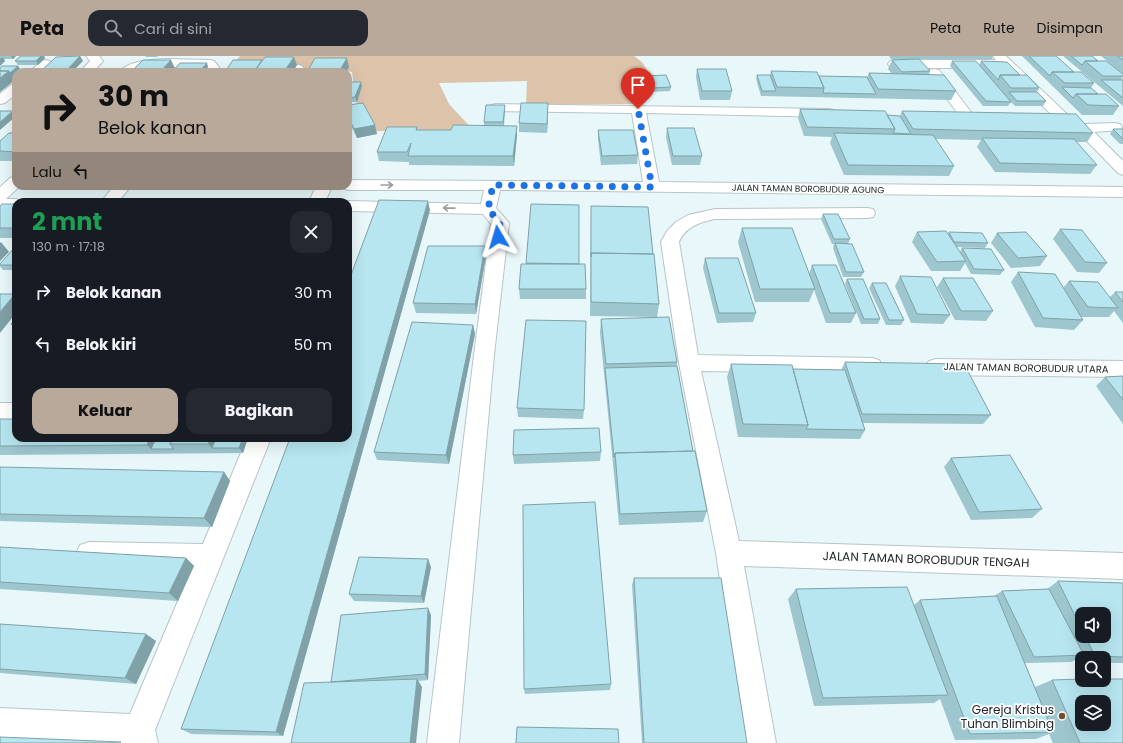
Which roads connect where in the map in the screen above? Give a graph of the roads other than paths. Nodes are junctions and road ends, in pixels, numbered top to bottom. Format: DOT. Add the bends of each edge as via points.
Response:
graph roads {
  1 [pos="92,56"];
  2 [pos="1003,60"];
  3 [pos="46,64"];
  4 [pos="894,64"];
  5 [pos="927,64"];
  6 [pos="41,68"];
  7 [pos="90,68"];
  8 [pos="133,68"];
  9 [pos="213,68"];
  10 [pos="12,94"];
  11 [pos="4,105"];
  12 [pos="496,108"];
  13 [pos="638,109"];
  14 [pos="846,114"];
  15 [pos="954,118"];
  16 [pos="969,119"];
  17 [pos="984,119"];
  18 [pos="1043,121"];
  19 [pos="1066,121"];
  20 [pos="1115,127"];
  21 [pos="1082,128"];
  22 [pos="1123,170"];
  23 [pos="12,181"];
  24 [pos="352,185"];
  25 [pos="493,185"];
  26 [pos="652,187"];
  27 [pos="120,190"];
  28 [pos="1123,192"];
  29 [pos="0,196"];
  30 [pos="112,198"];
  31 [pos="0,204"];
  32 [pos="12,204"];
  33 [pos="488,209"];
  34 [pos="352,210"];
  35 [pos="867,213"];
  36 [pos="689,363"];
  37 [pos="893,366"];
  38 [pos="917,366"];
  39 [pos="1123,369"];
  40 [pos="0,412"];
  41 [pos="12,412"];
  42 [pos="257,442"];
  43 [pos="63,553"];
  44 [pos="729,553"];
  45 [pos="211,556"];
  46 [pos="1123,566"];
  47 [pos="0,724"];
  48 [pos="140,737"];
  49 [pos="444,743"];
  50 [pos="760,743"];
  1 -- 7 [label="street" via="97,61"];
  2 -- 5 [label="street"];
  2 -- 19 [label="street"];
  3 -- 6 [label="street"];
  4 -- 5 [label="street"];
  5 -- 16 [label="street"];
  8 -- 9 [label="street" via="171,63 210,64"];
  10 -- 11 [label="street"];
  12 -- 13 [label="street"];
  13 -- 14 [label="street"];
  13 -- 26 [label="street"];
  15 -- 16 [label="street"];
  16 -- 17 [label="street"];
  18 -- 19 [label="street"];
  19 -- 21 [label="street"];
  20 -- 21 [label="street"];
  21 -- 22 [label="street"];
  23 -- 29 [label="street"];
  24 -- 25 [label="street, JALAN TAMAN BOROBUDUR AGUNG, one-way"];
  25 -- 26 [label="street, JALAN TAMAN BOROBUDUR AGUNG"];
  25 -- 33 [label="street"];
  26 -- 28 [label="street, JALAN TAMAN BOROBUDUR AGUNG" via="760,196"];
  27 -- 30 [label="street"];
  31 -- 32 [label="street"];
  33 -- 34 [label="street, one-way"];
  33 -- 49 [label="street" via="500,223"];
  35 -- 36 [label="street" via="715,214 684,223 673,233 670,242"];
  36 -- 37 [label="street"];
  36 -- 44 [label="street"];
  38 -- 39 [label="street, JALAN TAMAN BOROBUDUR UTARA"];
  40 -- 41 [label="street"];
  42 -- 45 [label="street"];
  43 -- 45 [label="street"];
  44 -- 46 [label="street, JALAN TAMAN BOROBUDUR TENGAH"];
  44 -- 50 [label="street"];
  45 -- 48 [label="street"];
  47 -- 48 [label="street"];
}
